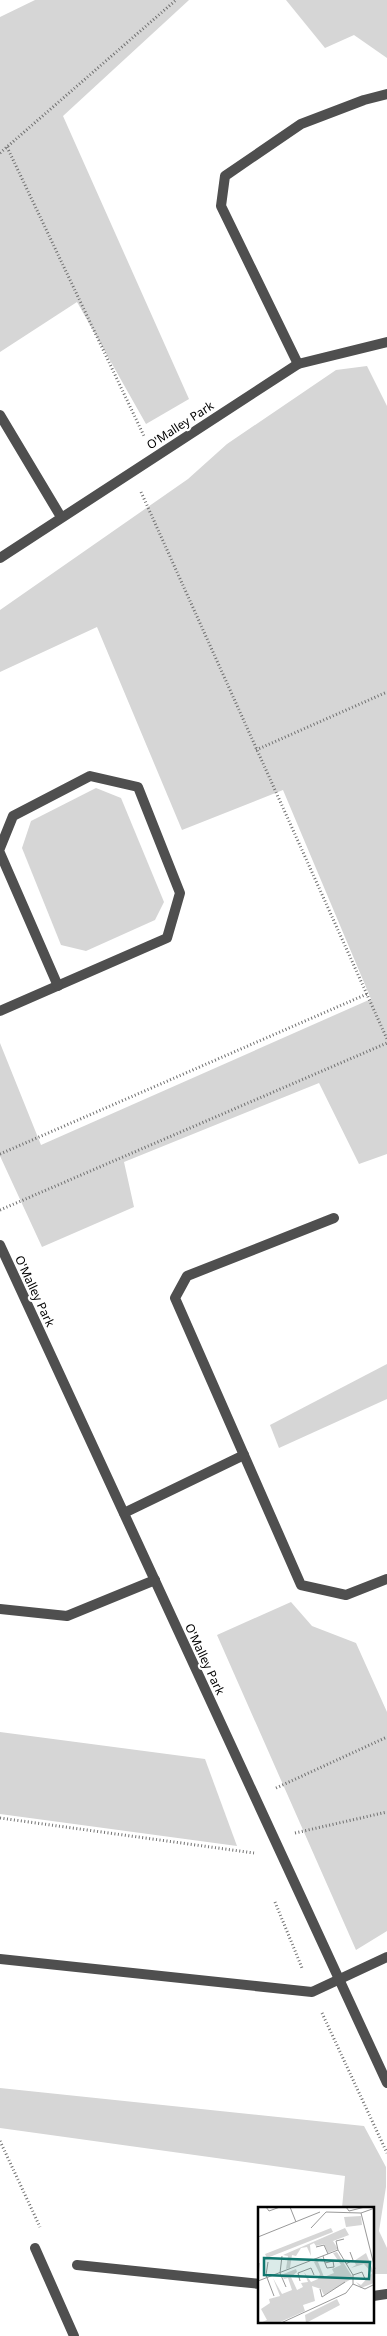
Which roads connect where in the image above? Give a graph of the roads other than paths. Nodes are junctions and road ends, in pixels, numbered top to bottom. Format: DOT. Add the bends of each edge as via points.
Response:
graph roads {
  1 [pos="387,94"];
  2 [pos="387,342"];
  3 [pos="298,364"];
  4 [pos="0,415"];
  5 [pos="61,517"];
  6 [pos="0,558"];
  7 [pos="0,848"];
  8 [pos="0,853"];
  9 [pos="58,986"];
  10 [pos="0,1011"];
  11 [pos="334,1218"];
  12 [pos="0,1244"];
  13 [pos="244,1455"];
  14 [pos="124,1512"];
  15 [pos="387,1579"];
  16 [pos="155,1580"];
  17 [pos="0,1609"];
  18 [pos="387,1957"];
  19 [pos="0,1959"];
  20 [pos="339,1979"];
  21 [pos="387,2083"];
  22 [pos="35,2248"];
  23 [pos="77,2265"];
  24 [pos="258,2284"];
  25 [pos="387,2294"];
  26 [pos="374,2296"];
  27 [pos="74,2336"];
  1 -- 3 [label="street" via="301,124 225,176 221,206"];
  2 -- 3 [label="street, O'Malley Park"];
  3 -- 5 [label="street, O'Malley Park"];
  4 -- 5 [label="street"];
  5 -- 6 [label="street, O'Malley Park"];
  7 -- 9 [label="street" via="13,816 90,776 138,787 180,893 167,938"];
  8 -- 9 [label="street"];
  9 -- 10 [label="street"];
  11 -- 13 [label="street" via="187,1276 175,1298"];
  12 -- 14 [label="street, O'Malley Park"];
  13 -- 14 [label="street"];
  13 -- 15 [label="street" via="301,1585 346,1595"];
  14 -- 16 [label="street, O'Malley Park"];
  16 -- 17 [label="street" via="67,1616"];
  16 -- 20 [label="street, O'Malley Park"];
  18 -- 20 [label="street"];
  19 -- 20 [label="street" via="312,1992"];
  20 -- 21 [label="street, O'Malley Park"];
  22 -- 27 [label="street"];
  23 -- 24 [label="street"];
  25 -- 26 [label="street"];
}
